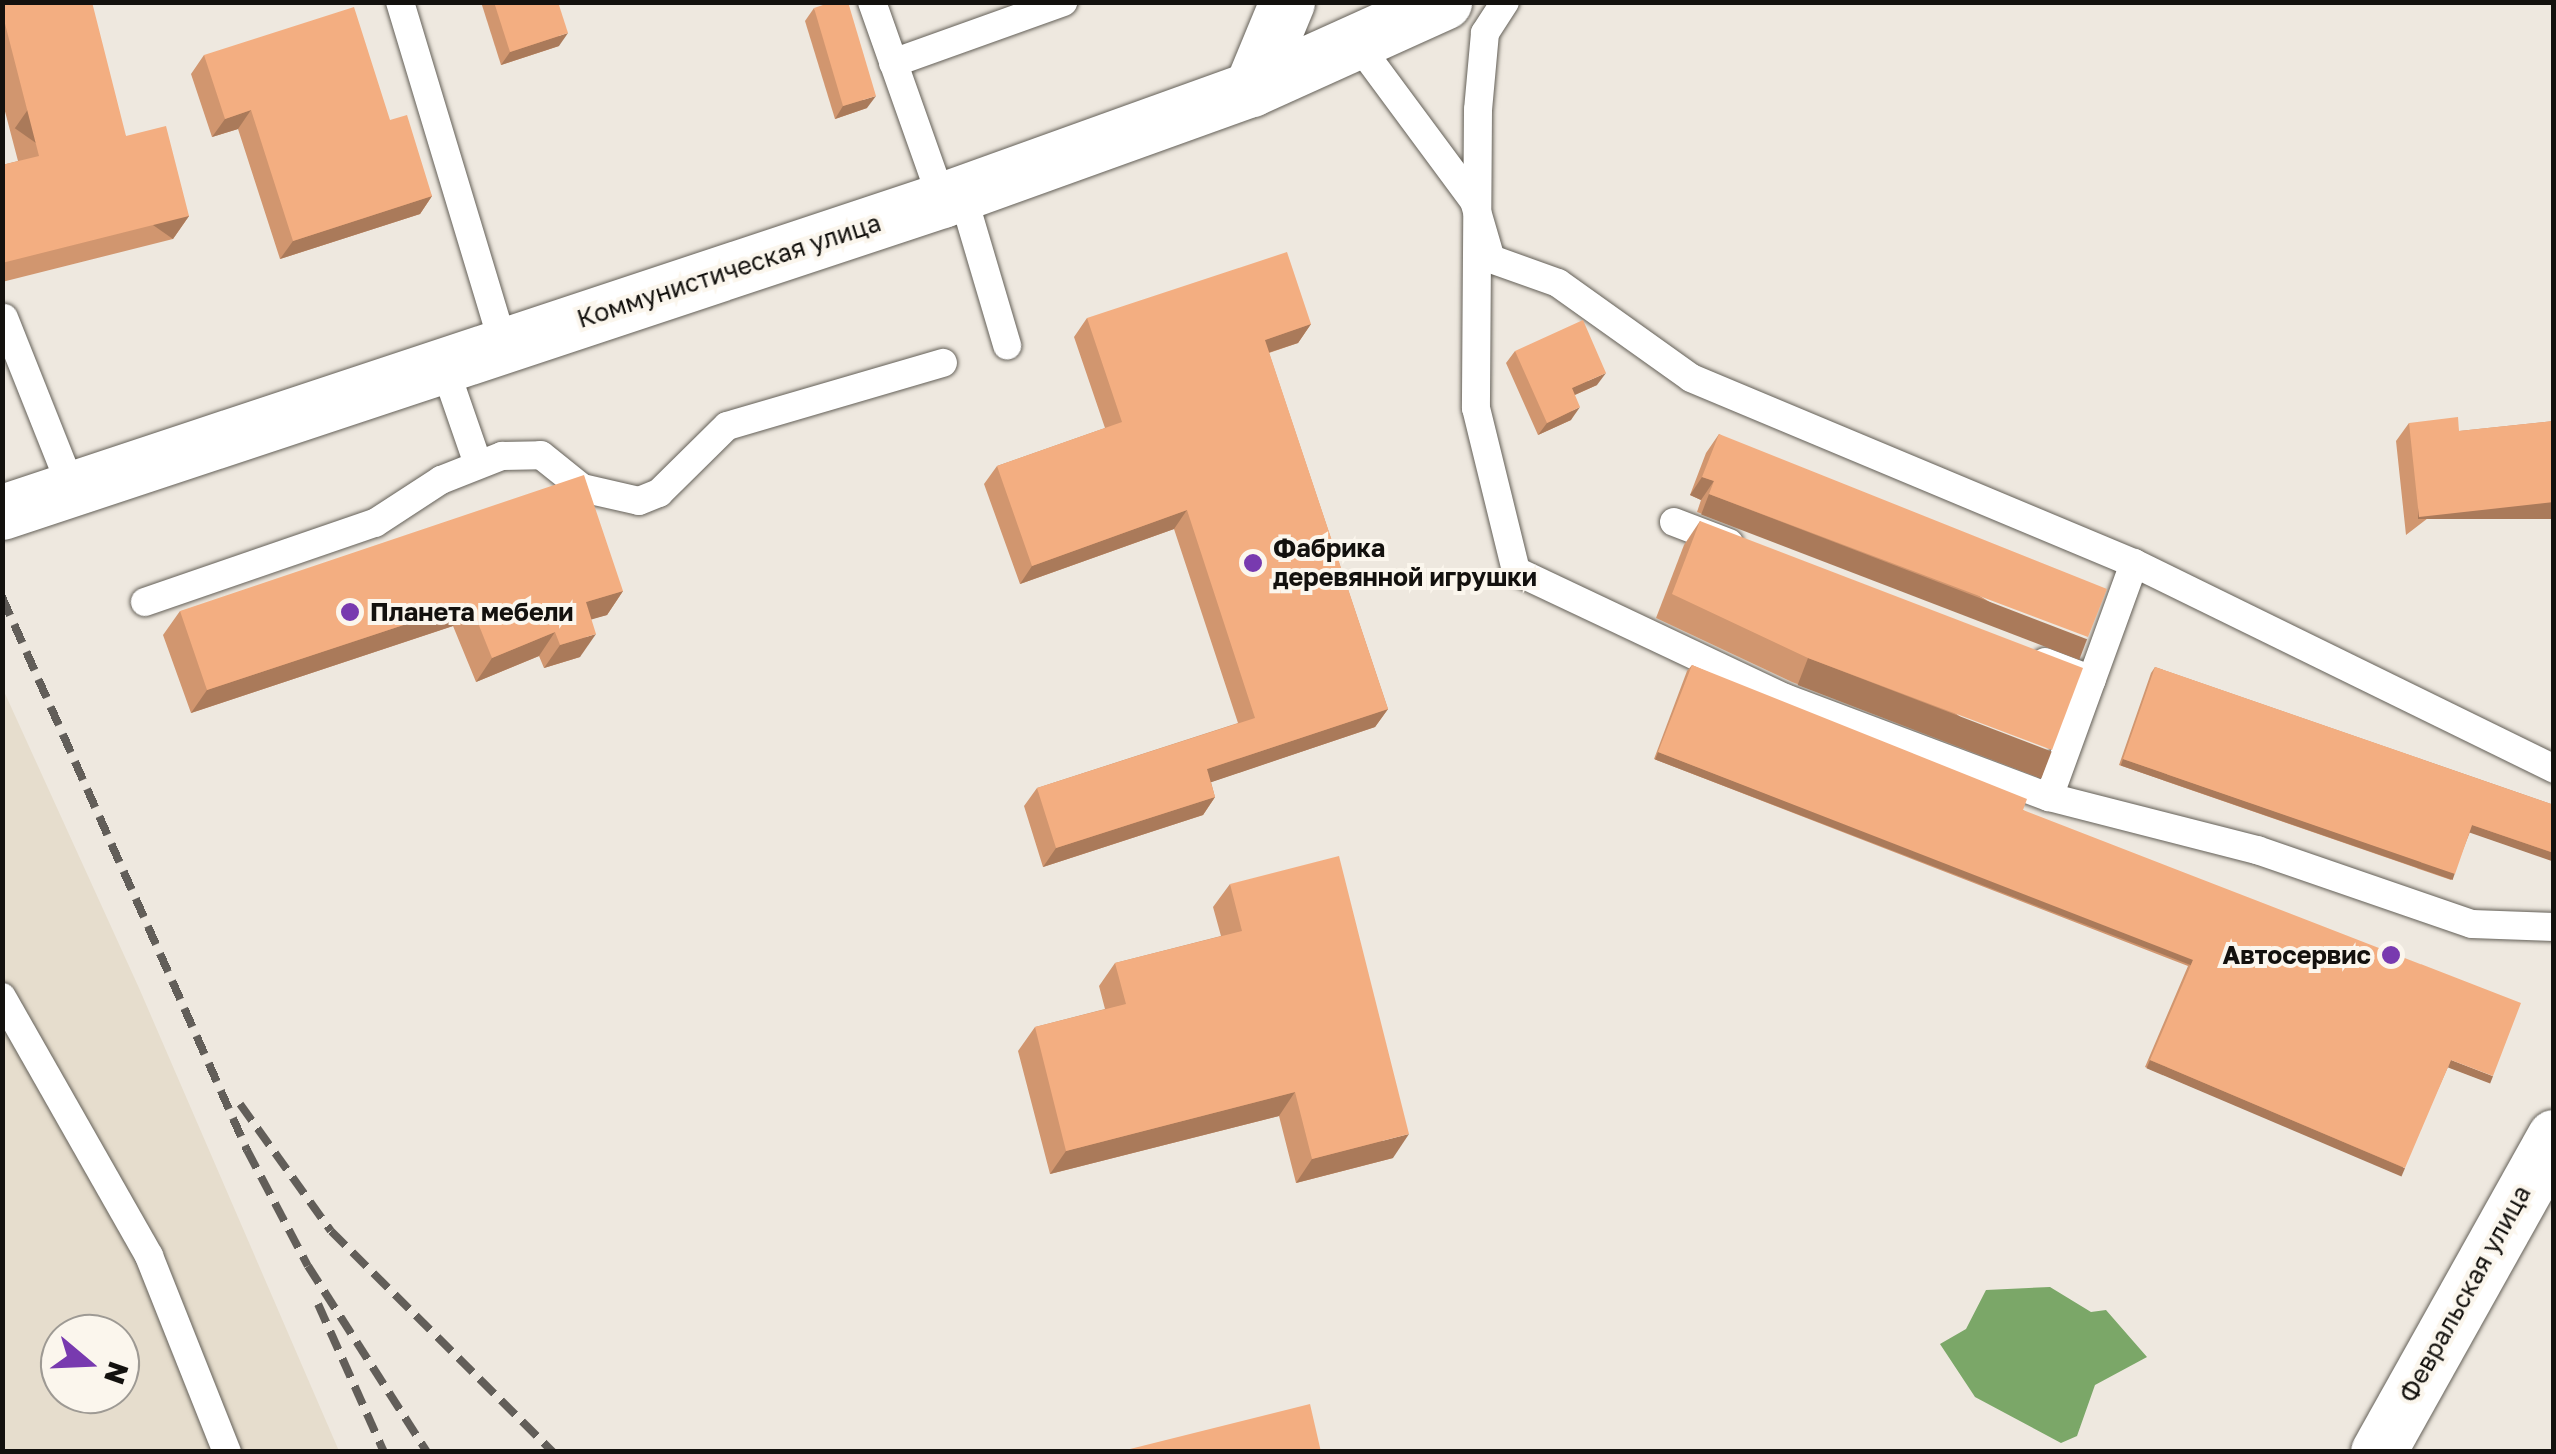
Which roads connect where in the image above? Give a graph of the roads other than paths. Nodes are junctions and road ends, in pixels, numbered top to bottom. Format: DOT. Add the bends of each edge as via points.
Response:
graph roads {
  1 [pos="400,2"];
  2 [pos="872,2"];
  3 [pos="1063,2"];
  4 [pos="1286,2"];
  5 [pos="1505,2"];
  6 [pos="1429,8"];
  7 [pos="1346,21"];
  8 [pos="893,62"];
  9 [pos="1251,88"];
  10 [pos="952,196"];
  11 [pos="1474,200"];
  12 [pos="4,318"];
  13 [pos="1007,345"];
  14 [pos="504,346"];
  15 [pos="943,363"];
  16 [pos="444,366"];
  17 [pos="478,464"];
  18 [pos="72,488"];
  19 [pos="2,512"];
  20 [pos="1674,522"];
  21 [pos="1765,556"];
  22 [pos="2134,563"];
  23 [pos="145,602"];
  24 [pos="2020,652"];
  25 [pos="2092,680"];
  26 [pos="2554,769"];
  27 [pos="2049,797"];
  28 [pos="2554,927"];
  29 [pos="2,997"];
  30 [pos="2554,1138"];
  31 [pos="227,1452"];
  32 [pos="2378,1452"];
  1 -- 14 [label="lane"];
  2 -- 8 [label="lane"];
  3 -- 8 [label="lane"];
  4 -- 9 [label="main road"];
  5 -- 11 [label="lane" via="1485,33"];
  6 -- 7 [label="main road"];
  7 -- 9 [label="main road, Коммунистическая улица"];
  7 -- 11 [label="lane"];
  8 -- 10 [label="lane"];
  9 -- 10 [label="main road, Коммунистическая улица"];
  10 -- 13 [label="lane"];
  10 -- 14 [label="main road, Коммунистическая улица"];
  11 -- 22 [label="lane" via="1491,259 1558,283 1691,378"];
  11 -- 27 [label="lane" via="1476,408 1516,571 1786,698"];
  12 -- 18 [label="lane"];
  14 -- 16 [label="main road, Коммунистическая улица"];
  15 -- 17 [label="lane" via="727,426 660,493 639,501 582,488 541,455"];
  16 -- 17 [label="lane"];
  16 -- 18 [label="main road, Коммунистическая улица"];
  17 -- 23 [label="lane" via="375,523"];
  18 -- 19 [label="main road, Коммунистическая улица"];
  20 -- 21 [label="lane"];
  22 -- 25 [label="lane"];
  22 -- 26 [label="lane"];
  24 -- 25 [label="lane"];
  25 -- 27 [label="lane"];
  27 -- 28 [label="lane" via="2257,850 2472,924"];
  29 -- 31 [label="lane" via="150,1256"];
  30 -- 32 [label="main road, Февральская улица"];
}
